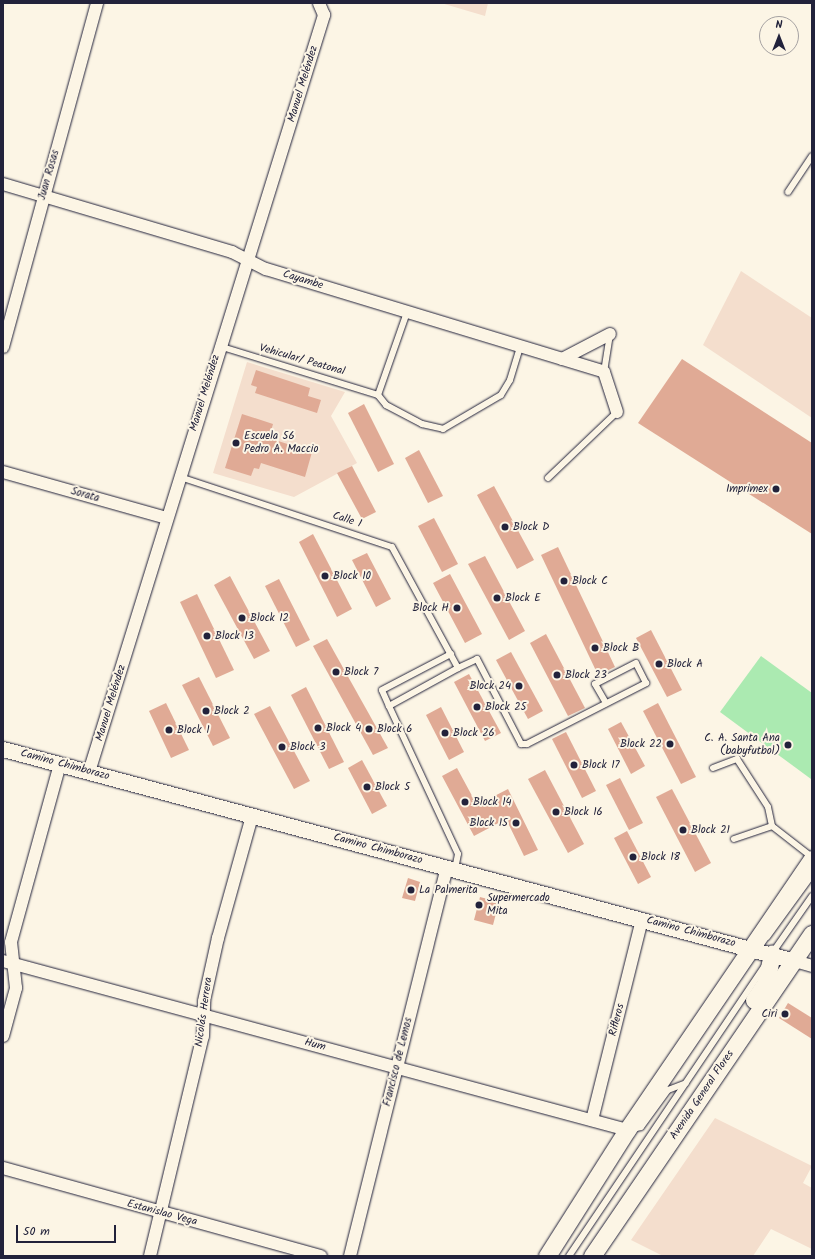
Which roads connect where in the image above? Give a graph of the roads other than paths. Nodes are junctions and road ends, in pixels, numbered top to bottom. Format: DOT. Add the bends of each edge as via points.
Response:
graph roads {
  1 [pos="96,3"];
  2 [pos="319,3"];
  3 [pos="812,156"];
  4 [pos="3,184"];
  5 [pos="788,192"];
  6 [pos="43,196"];
  7 [pos="248,260"];
  8 [pos="407,312"];
  9 [pos="610,334"];
  10 [pos="219,346"];
  11 [pos="3,347"];
  12 [pos="520,347"];
  13 [pos="562,359"];
  14 [pos="604,372"];
  15 [pos="378,394"];
  16 [pos="617,412"];
  17 [pos="3,472"];
  18 [pos="180,477"];
  19 [pos="548,478"];
  20 [pos="167,518"];
  21 [pos="451,654"];
  22 [pos="458,668"];
  23 [pos="606,704"];
  24 [pos="389,706"];
  25 [pos="3,748"];
  26 [pos="60,764"];
  27 [pos="713,768"];
  28 [pos="89,772"];
  29 [pos="252,816"];
  30 [pos="772,826"];
  31 [pos="734,839"];
  32 [pos="812,858"];
  33 [pos="451,869"];
  34 [pos="812,875"];
  35 [pos="812,896"];
  36 [pos="642,919"];
  37 [pos="812,934"];
  38 [pos="753,948"];
  39 [pos="772,954"];
  40 [pos="795,961"];
  41 [pos="8,963"];
  42 [pos="812,966"];
  43 [pos="203,1015"];
  44 [pos="3,1036"];
  45 [pos="396,1066"];
  46 [pos="686,1083"];
  47 [pos="592,1120"];
  48 [pos="681,1127"];
  49 [pos="627,1130"];
  50 [pos="3,1168"];
  51 [pos="159,1212"];
  52 [pos="150,1256"];
  53 [pos="321,1256"];
  54 [pos="350,1256"];
  55 [pos="547,1256"];
  56 [pos="569,1256"];
  57 [pos="592,1256"];
  1 -- 6 [label="street, Juan Rosas"];
  2 -- 7 [label="street, Manuel Meléndez" via="324,14"];
  3 -- 5 [label="lane"];
  4 -- 6 [label="street, Cayambe"];
  6 -- 7 [label="street, Cayambe" via="232,252"];
  6 -- 11 [label="street, Juan Rosas"];
  7 -- 8 [label="street, Cayambe" via="266,269"];
  7 -- 10 [label="street, Manuel Meléndez"];
  8 -- 12 [label="street, Cayambe"];
  8 -- 15 [label="lane"];
  9 -- 13 [label="street"];
  9 -- 14 [label="lane"];
  10 -- 15 [label="lane, Vehicular/ Peatonal"];
  10 -- 18 [label="street, Manuel Meléndez"];
  12 -- 13 [label="street, Cayambe"];
  12 -- 15 [label="lane, Vehicular/ Peatonal" via="510,380 500,395 443,429 416,421 386,404"];
  13 -- 14 [label="street, Cayambe"];
  14 -- 16 [label="street"];
  16 -- 19 [label="lane"];
  17 -- 20 [label="street, Sorata"];
  18 -- 20 [label="street, Manuel Meléndez"];
  18 -- 21 [label="lane, Calle 1" via="392,547"];
  20 -- 28 [label="street, Manuel Meléndez"];
  21 -- 22 [label="lane, Calle 1"];
  21 -- 24 [label="lane" via="382,690"];
  22 -- 23 [label="lane" via="477,659 520,744 527,744"];
  22 -- 24 [label="lane"];
  23 -- 23 [label="lane" via="646,683 636,663 595,684"];
  24 -- 33 [label="lane" via="458,854"];
  25 -- 26 [label="street, Camino Chimborazo"];
  26 -- 28 [label="street, Camino Chimborazo"];
  26 -- 41 [label="street" via="11,942"];
  27 -- 30 [label="lane" via="737,759 768,807"];
  28 -- 29 [label="street, Camino Chimborazo"];
  29 -- 33 [label="street, Camino Chimborazo"];
  29 -- 43 [label="street, Nicolás Herrera" via="218,938"];
  30 -- 31 [label="lane"];
  30 -- 32 [label="lane"];
  32 -- 38 [label="main road"];
  33 -- 36 [label="street, Camino Chimborazo"];
  33 -- 45 [label="street, Francisco de Lemos"];
  34 -- 38 [label="lane" via="774,931"];
  35 -- 39 [label="lane, Avenida General Flores"];
  36 -- 38 [label="street, Camino Chimborazo"];
  36 -- 47 [label="street, Rifleros"];
  37 -- 40 [label="main road, Avenida General Flores"];
  38 -- 39 [label="street, Camino Chimborazo"];
  38 -- 49 [label="main road"];
  39 -- 40 [label="street, Camino Chimborazo"];
  39 -- 46 [label="lane, Avenida General Flores"];
  39 -- 48 [label="main road" via="766,982 692,1092"];
  40 -- 42 [label="street"];
  40 -- 48 [label="main road, Avenida General Flores"];
  41 -- 43 [label="street, Hum"];
  41 -- 44 [label="street" via="16,988"];
  43 -- 45 [label="street, Hum"];
  43 -- 51 [label="street, Nicolás Herrera" via="203,1036"];
  45 -- 47 [label="street, Hum"];
  45 -- 54 [label="street, Francisco de Lemos"];
  46 -- 49 [label="lane, Avenida General Flores" via="668,1090 641,1127"];
  46 -- 56 [label="lane, Avenida General Flores"];
  47 -- 49 [label="street, Hum"];
  48 -- 57 [label="main road, Avenida General Flores"];
  49 -- 55 [label="main road"];
  50 -- 51 [label="street, Estanislao Vega"];
  51 -- 52 [label="street, Nicolás Herrera"];
  51 -- 53 [label="street, Estanislao Vega"];
}
